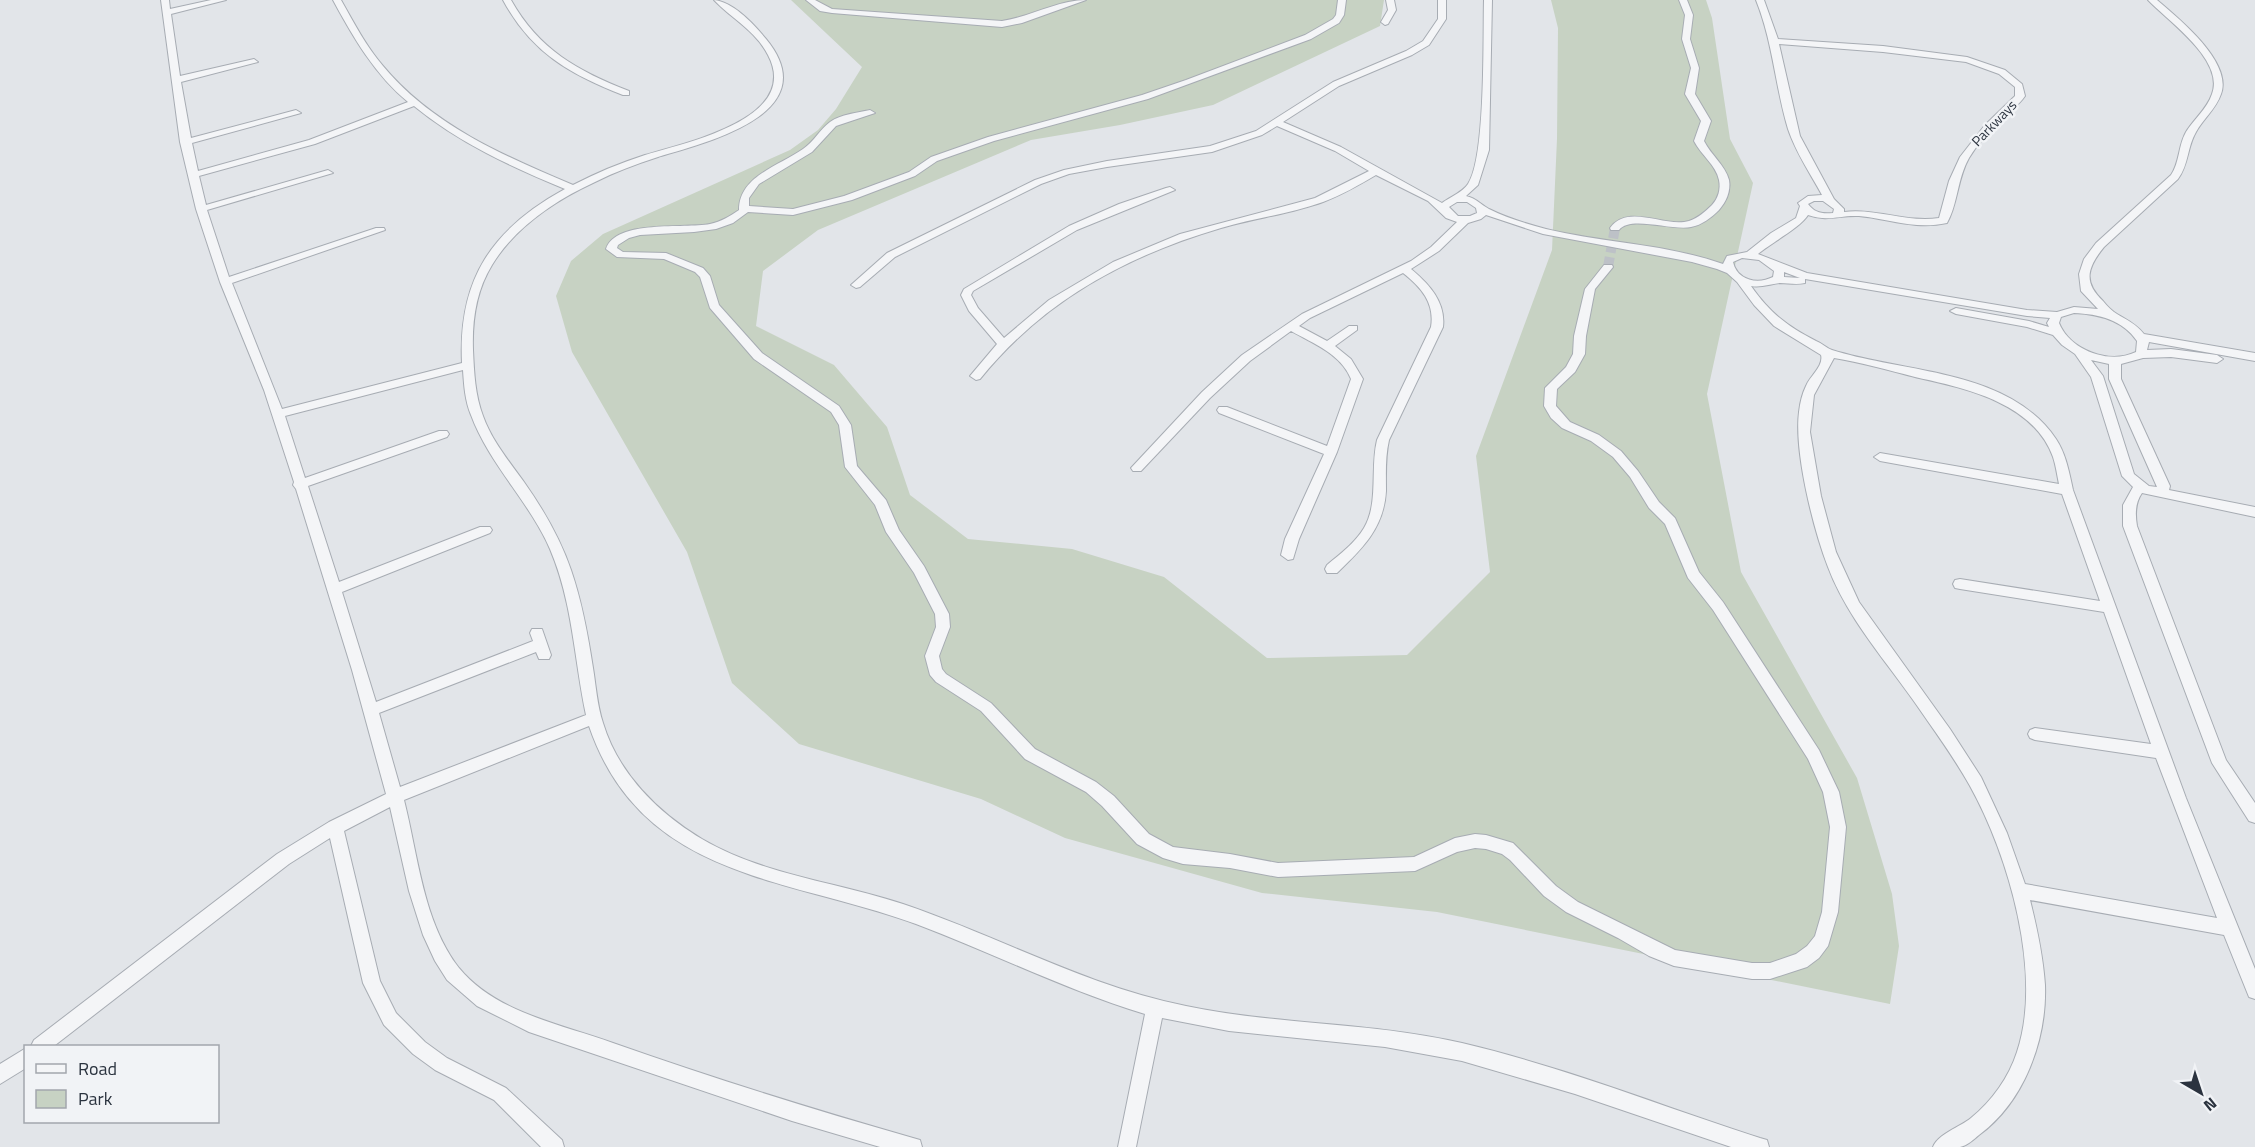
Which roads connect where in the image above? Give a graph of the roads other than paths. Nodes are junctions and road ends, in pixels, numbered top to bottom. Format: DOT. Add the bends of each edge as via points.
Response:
graph roads {
  1 [pos="222,0"];
  2 [pos="337,0"];
  3 [pos="507,0"];
  4 [pos="718,0"];
  5 [pos="810,0"];
  6 [pos="1082,0"];
  7 [pos="1342,0"];
  8 [pos="1390,0"];
  9 [pos="1442,0"];
  10 [pos="1488,0"];
  11 [pos="1683,0"];
  12 [pos="1760,0"];
  13 [pos="2152,0"];
  14 [pos="166,6"];
  15 [pos="1385,22"];
  16 [pos="1773,41"];
  17 [pos="254,62"];
  18 [pos="176,80"];
  19 [pos="626,93"];
  20 [pos="414,103"];
  21 [pos="296,113"];
  22 [pos="870,113"];
  23 [pos="1278,123"];
  24 [pos="185,142"];
  25 [pos="1376,171"];
  26 [pos="328,173"];
  27 [pos="194,175"];
  28 [pos="1819,183"];
  29 [pos="1473,185"];
  30 [pos="573,189"];
  31 [pos="1170,190"];
  32 [pos="1428,197"];
  33 [pos="1810,198"];
  34 [pos="1454,199"];
  35 [pos="1835,207"];
  36 [pos="1804,208"];
  37 [pos="201,209"];
  38 [pos="745,209"];
  39 [pos="1479,210"];
  40 [pos="1446,212"];
  41 [pos="1823,217"];
  42 [pos="1465,220"];
  43 [pos="1797,222"];
  44 [pos="1615,228"];
  45 [pos="380,230"];
  46 [pos="1449,234"];
  47 [pos="1765,243"];
  48 [pos="1750,255"];
  49 [pos="1695,258"];
  50 [pos="1731,258"];
  51 [pos="1772,263"];
  52 [pos="1608,267"];
  53 [pos="1405,269"];
  54 [pos="1730,271"];
  55 [pos="1740,279"];
  56 [pos="1776,280"];
  57 [pos="225,282"];
  58 [pos="1763,284"];
  59 [pos="856,285"];
  60 [pos="2086,291"];
  61 [pos="1758,303"];
  62 [pos="2074,310"];
  63 [pos="2057,315"];
  64 [pos="2111,316"];
  65 [pos="1290,326"];
  66 [pos="1353,328"];
  67 [pos="2056,333"];
  68 [pos="2140,337"];
  69 [pos="1002,343"];
  70 [pos="1326,347"];
  71 [pos="2078,350"];
  72 [pos="1826,352"];
  73 [pos="2141,354"];
  74 [pos="2255,357"];
  75 [pos="2115,361"];
  76 [pos="469,365"];
  77 [pos="2255,366"];
  78 [pos="976,376"];
  79 [pos="1223,410"];
  80 [pos="278,414"];
  81 [pos="443,434"];
  82 [pos="1331,452"];
  83 [pos="1880,457"];
  84 [pos="1137,468"];
  85 [pos="299,485"];
  86 [pos="2140,487"];
  87 [pos="2067,490"];
  88 [pos="2159,493"];
  89 [pos="2255,512"];
  90 [pos="485,530"];
  91 [pos="1288,555"];
  92 [pos="1332,569"];
  93 [pos="1960,584"];
  94 [pos="336,589"];
  95 [pos="2109,608"];
  96 [pos="541,644"];
  97 [pos="372,710"];
  98 [pos="594,718"];
  99 [pos="2036,734"];
  100 [pos="2161,752"];
  101 [pos="395,798"];
  102 [pos="2255,816"];
  103 [pos="335,827"];
  104 [pos="2018,890"];
  105 [pos="2230,928"];
  106 [pos="2255,991"];
  107 [pos="1155,1008"];
  108 [pos="43,1045"];
  109 [pos="24,1059"];
  110 [pos="0,1075"];
  111 [pos="555,1147"];
  112 [pos="913,1147"];
  113 [pos="1127,1147"];
  114 [pos="1760,1147"];
  115 [pos="1942,1147"];
  1 -- 14 [label="street"];
  2 -- 20 [label="street" via="370,55"];
  3 -- 19 [label="street" via="527,34 547,53"];
  4 -- 30 [label="street" via="755,30 772,51 779,76 772,98 755,116 726,132 627,164"];
  5 -- 6 [label="street" via="832,11 984,24 1019,21"];
  7 -- 38 [label="street" via="1336,21 1308,37 1181,85 991,139 934,159 912,174 840,201 788,213"];
  8 -- 15 [label="street" via="1392,10"];
  9 -- 23 [label="street" via="1442,19 1426,42 1324,91"];
  10 -- 29 [label="street" via="1486,140"];
  11 -- 44 [label="street" via="1689,15 1687,46 1695,68 1690,94 1706,121 1699,141 1721,173 1723,196 1713,210 1695,223 1681,226 1632,220"];
  12 -- 16 [label="street"];
  13 -- 60 [label="street" via="2201,48 2215,71 2218,87 2189,137 2183,164 2175,177 2089,259 2084,274"];
  14 -- 18 [label="street"];
  16 -- 28 [label="street" via="1793,132"];
  16 -- 35 [label="street, Parkways" via="1967,60 2002,72 2019,86 2017,100 1967,153 1943,221 1929,225"];
  17 -- 18 [label="street"];
  18 -- 24 [label="street"];
  20 -- 27 [label="street" via="304,144"];
  20 -- 30 [label="street" via="474,145"];
  21 -- 24 [label="street"];
  22 -- 38 [label="street" via="833,124 809,150 755,182 744,198"];
  23 -- 25 [label="street" via="1338,149"];
  23 -- 59 [label="street" via="1212,149 1087,168 1038,182 891,255"];
  24 -- 27 [label="street"];
  25 -- 32 [label="street"];
  25 -- 69 [label="street" via="1322,199 1198,232 1120,265 1053,303"];
  26 -- 37 [label="street"];
  27 -- 37 [label="street"];
  28 -- 33 [label="street"];
  28 -- 35 [label="street"];
  29 -- 34 [label="street"];
  29 -- 39 [label="street"];
  30 -- 76 [label="street" via="518,228 482,274 469,311"];
  31 -- 69 [label="street" via="1083,223 969,289 966,295 973,309"];
  32 -- 34 [label="street"];
  32 -- 40 [label="street"];
  33 -- 35 [label="street"];
  33 -- 36 [label="street" via="1803,203"];
  34 -- 39 [label="street"];
  34 -- 40 [label="street" via="1445,203"];
  35 -- 41 [label="street"];
  36 -- 41 [label="street"];
  36 -- 43 [label="street"];
  37 -- 57 [label="street"];
  38 -- 52 [label="street" via="730,220 703,229 626,236 616,240 611,249 621,255 666,256 699,270 705,276 714,306 758,356 836,409 845,425 851,467 881,503 892,532 920,570 942,614 943,627 932,656 935,671 986,707 1030,754 1100,794 1143,839 1183,857 1278,870 1415,864 1465,842 1486,842 1516,855 1550,891 1572,907 1665,955 1752,971 1787,968 1813,952 1822,940 1830,912 1838,827 1827,784 1808,745 1689,568 1670,521 1617,454 1595,438 1566,425 1550,406 1551,388 1572,369 1579,354 1590,289"];
  39 -- 42 [label="street"];
  39 -- 49 [label="street" via="1508,221 1583,238"];
  40 -- 42 [label="street"];
  40 -- 46 [label="street"];
  41 -- 43 [label="street"];
  42 -- 46 [label="street"];
  43 -- 47 [label="street"];
  45 -- 57 [label="street"];
  46 -- 53 [label="street" via="1435,249"];
  47 -- 48 [label="street"];
  47 -- 51 [label="street"];
  48 -- 50 [label="street"];
  48 -- 51 [label="street"];
  49 -- 50 [label="street"];
  49 -- 54 [label="street"];
  50 -- 54 [label="street"];
  51 -- 56 [label="street" via="1780,275"];
  51 -- 63 [label="street" via="1805,276"];
  53 -- 65 [label="street"];
  53 -- 92 [label="street" via="1433,299 1438,314 1437,330 1383,441 1374,522 1363,540"];
  54 -- 55 [label="street"];
  55 -- 58 [label="street"];
  55 -- 61 [label="street"];
  56 -- 58 [label="street"];
  56 -- 67 [label="street" via="1806,282 2020,322"];
  57 -- 80 [label="street"];
  58 -- 61 [label="street"];
  60 -- 62 [label="street"];
  60 -- 64 [label="street"];
  61 -- 72 [label="street" via="1784,328"];
  62 -- 63 [label="street"];
  62 -- 64 [label="street"];
  63 -- 67 [label="street" via="2053,323"];
  64 -- 68 [label="street"];
  65 -- 70 [label="street"];
  65 -- 84 [label="street" via="1219,382"];
  66 -- 70 [label="street"];
  67 -- 71 [label="street"];
  68 -- 73 [label="street" via="2144,346"];
  68 -- 74 [label="street"];
  69 -- 78 [label="street"];
  70 -- 82 [label="street" via="1350,363 1357,380"];
  71 -- 75 [label="street"];
  71 -- 86 [label="street" via="2097,376 2126,473"];
  72 -- 87 [label="street" via="1964,383 2011,403 2051,441"];
  72 -- 104 [label="street" via="1828,361 1808,394 1803,424 1829,553 1854,607 1976,783"];
  73 -- 75 [label="street"];
  73 -- 77 [label="street" via="2171,353"];
  75 -- 88 [label="street" via="2115,379 2164,486"];
  76 -- 80 [label="street"];
  76 -- 98 [label="street" via="479,422 543,520 566,574 581,629"];
  79 -- 82 [label="street"];
  80 -- 85 [label="street"];
  81 -- 85 [label="street"];
  82 -- 91 [label="street"];
  83 -- 87 [label="street"];
  85 -- 94 [label="street"];
  86 -- 88 [label="street"];
  86 -- 102 [label="street" via="2130,500 2130,526 2220,763"];
  87 -- 95 [label="street"];
  88 -- 89 [label="street"];
  90 -- 94 [label="street"];
  93 -- 95 [label="street"];
  94 -- 97 [label="street"];
  95 -- 100 [label="street"];
  96 -- 97 [label="street"];
  97 -- 101 [label="street"];
  98 -- 101 [label="street"];
  98 -- 107 [label="street" via="614,765 632,791 669,827 706,851 775,878 913,914 1060,976"];
  99 -- 100 [label="street"];
  100 -- 105 [label="street"];
  101 -- 103 [label="street"];
  101 -- 112 [label="street" via="432,937 453,974 487,1003 507,1014 735,1094"];
  103 -- 108 [label="street" via="283,859"];
  103 -- 111 [label="street" via="372,983 390,1019 418,1048 441,1064 500,1094"];
  104 -- 105 [label="street"];
  104 -- 115 [label="street" via="2036,984 2036,1011 2028,1048 2012,1084 1990,1115"];
  105 -- 106 [label="street"];
  107 -- 113 [label="street"];
  107 -- 114 [label="street" via="1243,1024 1458,1051"];
  109 -- 110 [label="street"];
}
